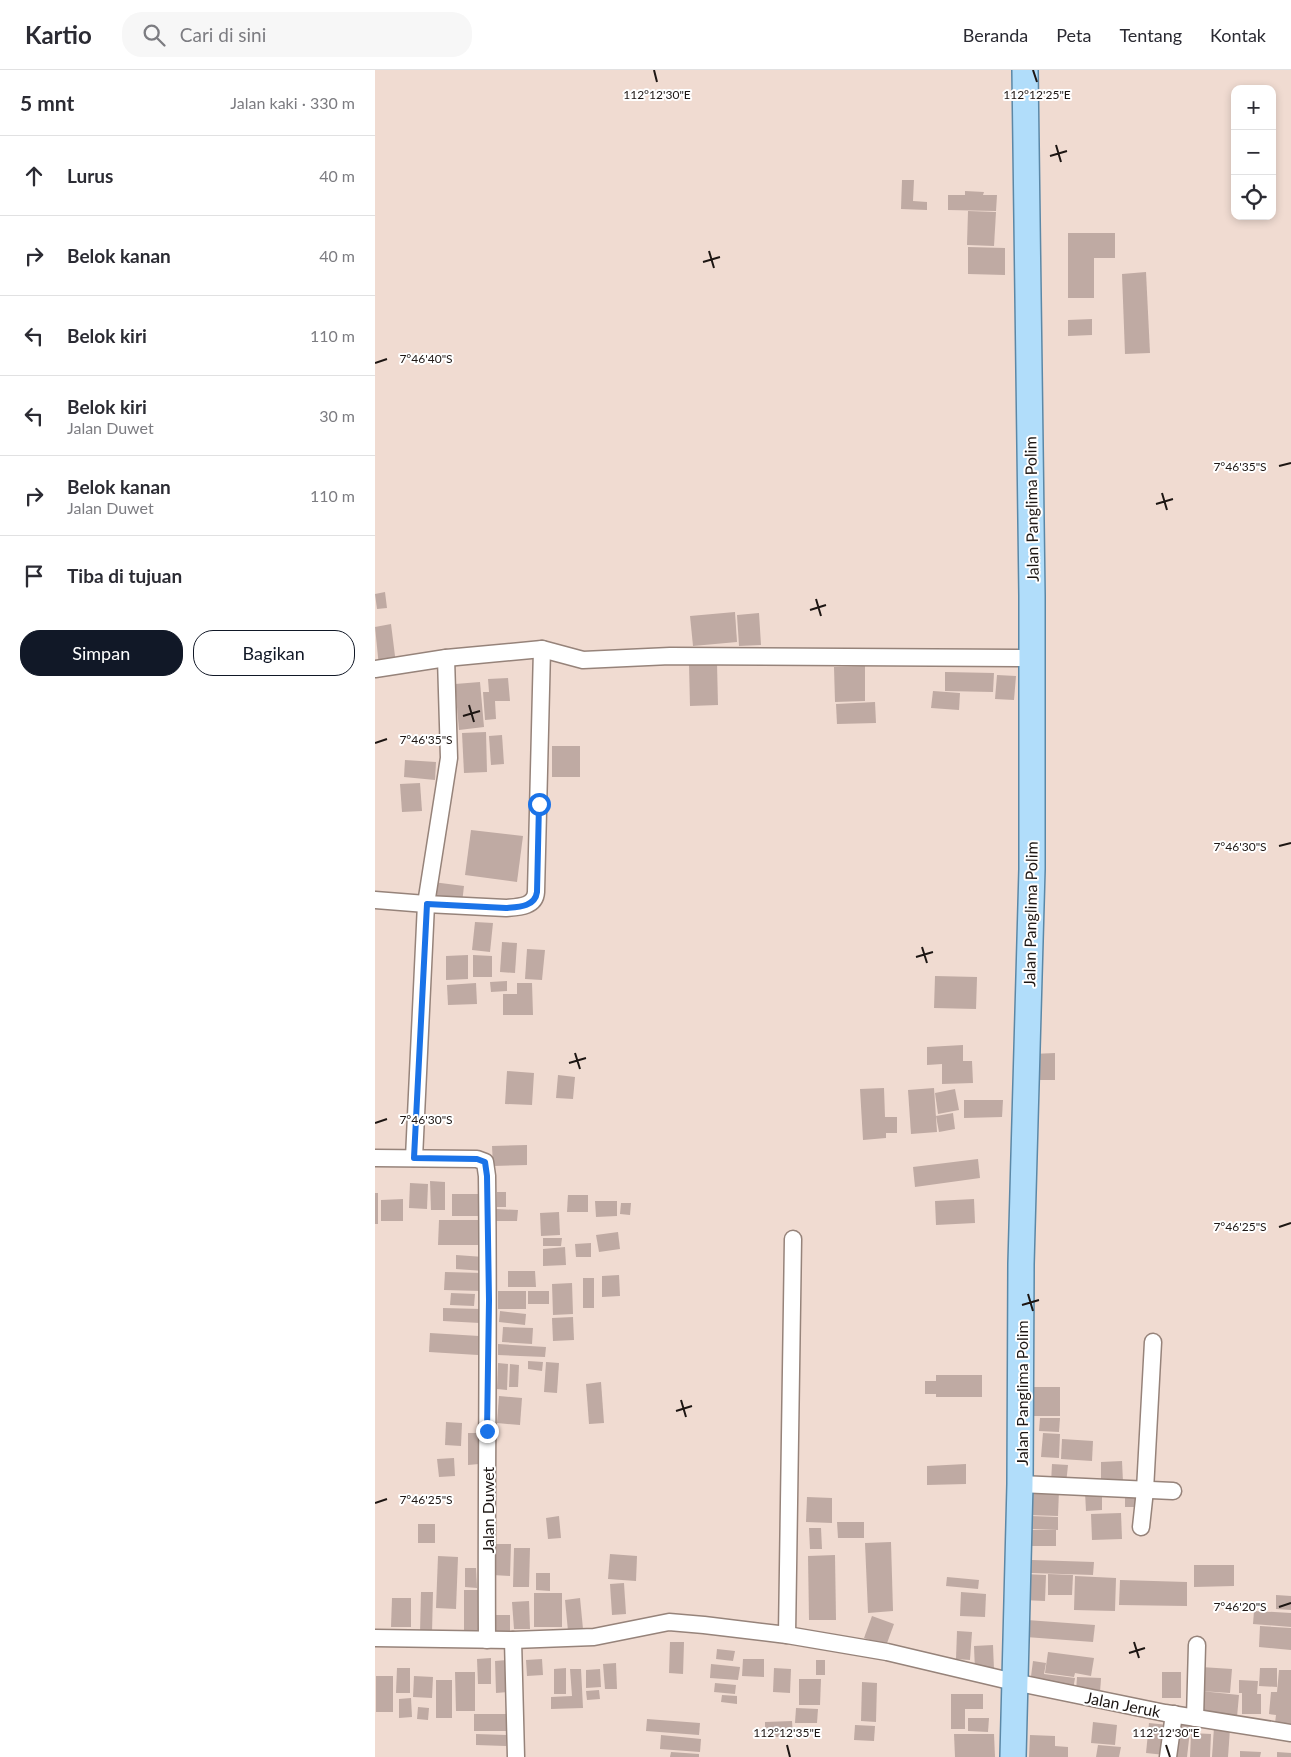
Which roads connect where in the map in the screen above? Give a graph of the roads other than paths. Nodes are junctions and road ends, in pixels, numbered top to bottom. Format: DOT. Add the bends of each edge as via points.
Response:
graph roads {
  1 [pos="1025,70"];
  2 [pos="542,649"];
  3 [pos="445,658"];
  4 [pos="1032,658"];
  5 [pos="375,669"];
  6 [pos="375,900"];
  7 [pos="427,904"];
  8 [pos="375,1158"];
  9 [pos="414,1158"];
  10 [pos="793,1239"];
  11 [pos="1153,1342"];
  12 [pos="1020,1484"];
  13 [pos="1145,1490"];
  14 [pos="1173,1491"];
  15 [pos="1141,1527"];
  16 [pos="787,1635"];
  17 [pos="375,1638"];
  18 [pos="487,1640"];
  19 [pos="513,1640"];
  20 [pos="1197,1645"];
  21 [pos="1014,1682"];
  22 [pos="1174,1714"];
  23 [pos="1195,1718"];
  24 [pos="1291,1733"];
  25 [pos="516,1757"];
  26 [pos="1013,1757"];
  27 [pos="1168,1757"];
  1 -- 4 [label="main road, Jalan Panglima Polim"];
  2 -- 3 [label="street"];
  2 -- 4 [label="street" via="583,660 670,656"];
  2 -- 7 [label="street" via="536,897 531,903 506,908"];
  3 -- 5 [label="street"];
  3 -- 7 [label="street" via="449,758"];
  4 -- 12 [label="main road, Jalan Panglima Polim"];
  6 -- 7 [label="street"];
  7 -- 9 [label="street"];
  8 -- 9 [label="street, Jalan Duwet"];
  9 -- 18 [label="street, Jalan Duwet" via="477,1159 485,1162 486,1166 489,1300"];
  10 -- 16 [label="street"];
  11 -- 13 [label="street"];
  12 -- 13 [label="street"];
  12 -- 21 [label="main road, Jalan Panglima Polim"];
  13 -- 14 [label="street"];
  13 -- 15 [label="street"];
  16 -- 19 [label="street, Jalan Jeruk" via="669,1622 594,1637"];
  16 -- 21 [label="street, Jalan Jeruk" via="887,1652"];
  17 -- 18 [label="street, Jalan Jeruk"];
  18 -- 19 [label="street, Jalan Jeruk"];
  19 -- 25 [label="street"];
  20 -- 23 [label="street"];
  21 -- 22 [label="street, Jalan Jeruk"];
  21 -- 26 [label="main road, Jalan Panglima Polim"];
  22 -- 23 [label="street, Jalan Jeruk"];
  22 -- 27 [label="street"];
  23 -- 24 [label="street, Jalan Jeruk"];
}
